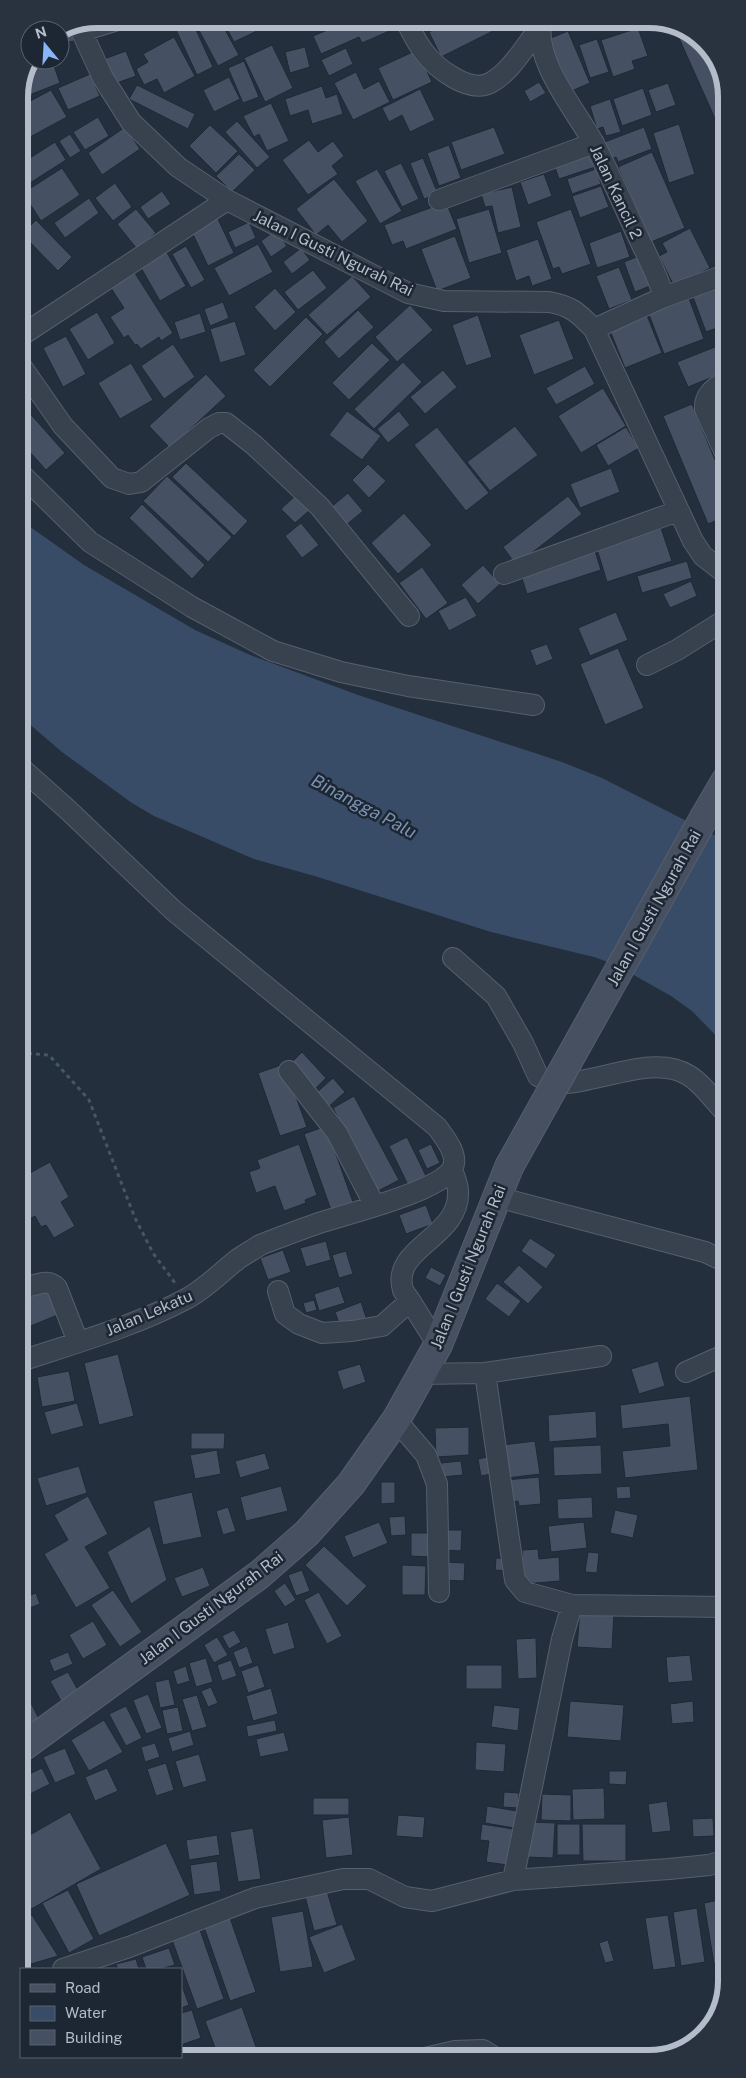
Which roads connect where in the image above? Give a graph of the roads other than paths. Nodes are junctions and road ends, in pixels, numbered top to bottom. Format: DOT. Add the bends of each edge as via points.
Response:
graph roads {
  1 [pos="410,28"];
  2 [pos="537,28"];
  3 [pos="540,28"];
  4 [pos="81,29"];
  5 [pos="594,143"];
  6 [pos="227,200"];
  7 [pos="439,200"];
  8 [pos="718,278"];
  9 [pos="664,297"];
  10 [pos="594,329"];
  11 [pos="28,331"];
  12 [pos="28,376"];
  13 [pos="718,386"];
  14 [pos="718,438"];
  15 [pos="28,481"];
  16 [pos="678,511"];
  17 [pos="718,568"];
  18 [pos="504,574"];
  19 [pos="409,616"];
  20 [pos="718,624"];
  21 [pos="647,665"];
  22 [pos="534,705"];
  23 [pos="28,774"];
  24 [pos="718,795"];
  25 [pos="453,958"];
  26 [pos="289,1071"];
  27 [pos="718,1105"];
  28 [pos="452,1169"];
  29 [pos="497,1197"];
  30 [pos="375,1206"];
  31 [pos="718,1259"];
  32 [pos="28,1287"];
  33 [pos="278,1291"];
  34 [pos="410,1301"];
  35 [pos="78,1342"];
  36 [pos="438,1345"];
  37 [pos="601,1356"];
  38 [pos="718,1358"];
  39 [pos="28,1359"];
  40 [pos="686,1372"];
  41 [pos="485,1373"];
  42 [pos="420,1374"];
  43 [pos="396,1420"];
  44 [pos="438,1592"];
  45 [pos="572,1605"];
  46 [pos="718,1607"];
  47 [pos="28,1743"];
  48 [pos="718,1862"];
  49 [pos="513,1880"];
  50 [pos="66,1968"];
  1 -- 2 [label="street" via="423,52 455,79 484,86 503,74"];
  3 -- 5 [label="street, Jalan Kancil 2" via="551,71"];
  4 -- 6 [label="street, Jalan I Gusti Ngurah Rai" via="104,78 131,122 178,167"];
  5 -- 7 [label="street"];
  5 -- 9 [label="street, Jalan Kancil 2"];
  6 -- 10 [label="street, Jalan I Gusti Ngurah Rai" via="408,293 444,301 566,305 577,311"];
  6 -- 11 [label="street"];
  8 -- 9 [label="street"];
  9 -- 10 [label="street"];
  10 -- 16 [label="street, Jalan I Gusti Ngurah Rai"];
  12 -- 19 [label="street" via="63,426 112,478 129,484 144,481 209,428 226,423 320,506"];
  13 -- 14 [label="street" via="705,403 705,409"];
  15 -- 22 [label="street" via="90,542 192,607 273,651 341,672 408,686"];
  16 -- 17 [label="street, Jalan I Gusti Ngurah Rai" via="693,542 703,556"];
  16 -- 18 [label="street"];
  20 -- 21 [label="street"];
  23 -- 28 [label="street" via="174,911 437,1127 453,1155"];
  24 -- 29 [label="main road, Jalan I Gusti Ngurah Rai, bridge" via="510,1167"];
  25 -- 27 [label="street" via="496,996 538,1076 554,1084 660,1067 690,1076"];
  26 -- 30 [label="street" via="337,1133"];
  28 -- 30 [label="street, Jalan Lekatu" via="432,1184"];
  28 -- 34 [label="street" via="458,1190 454,1213 404,1266 403,1290"];
  29 -- 31 [label="street" via="696,1250"];
  29 -- 36 [label="main road, Jalan I Gusti Ngurah Rai"];
  30 -- 35 [label="street, Jalan Lekatu" via="260,1245 187,1299"];
  32 -- 35 [label="street" via="44,1282 57,1288"];
  33 -- 34 [label="street" via="285,1314 299,1324 322,1333 382,1326"];
  34 -- 36 [label="street"];
  35 -- 39 [label="street, Jalan Lekatu"];
  36 -- 42 [label="main road, Jalan I Gusti Ngurah Rai"];
  37 -- 41 [label="street"];
  38 -- 40 [label="street"];
  41 -- 42 [label="street"];
  41 -- 45 [label="street" via="515,1580 525,1592"];
  42 -- 43 [label="main road, Jalan I Gusti Ngurah Rai"];
  43 -- 44 [label="street" via="426,1455 437,1484"];
  43 -- 47 [label="main road, Jalan I Gusti Ngurah Rai" via="344,1491 307,1532 259,1575"];
  45 -- 46 [label="street"];
  45 -- 49 [label="street" via="562,1639"];
  48 -- 49 [label="street" via="669,1869"];
  49 -- 50 [label="street" via="432,1901 405,1897 369,1879 343,1879 255,1898"];
}
